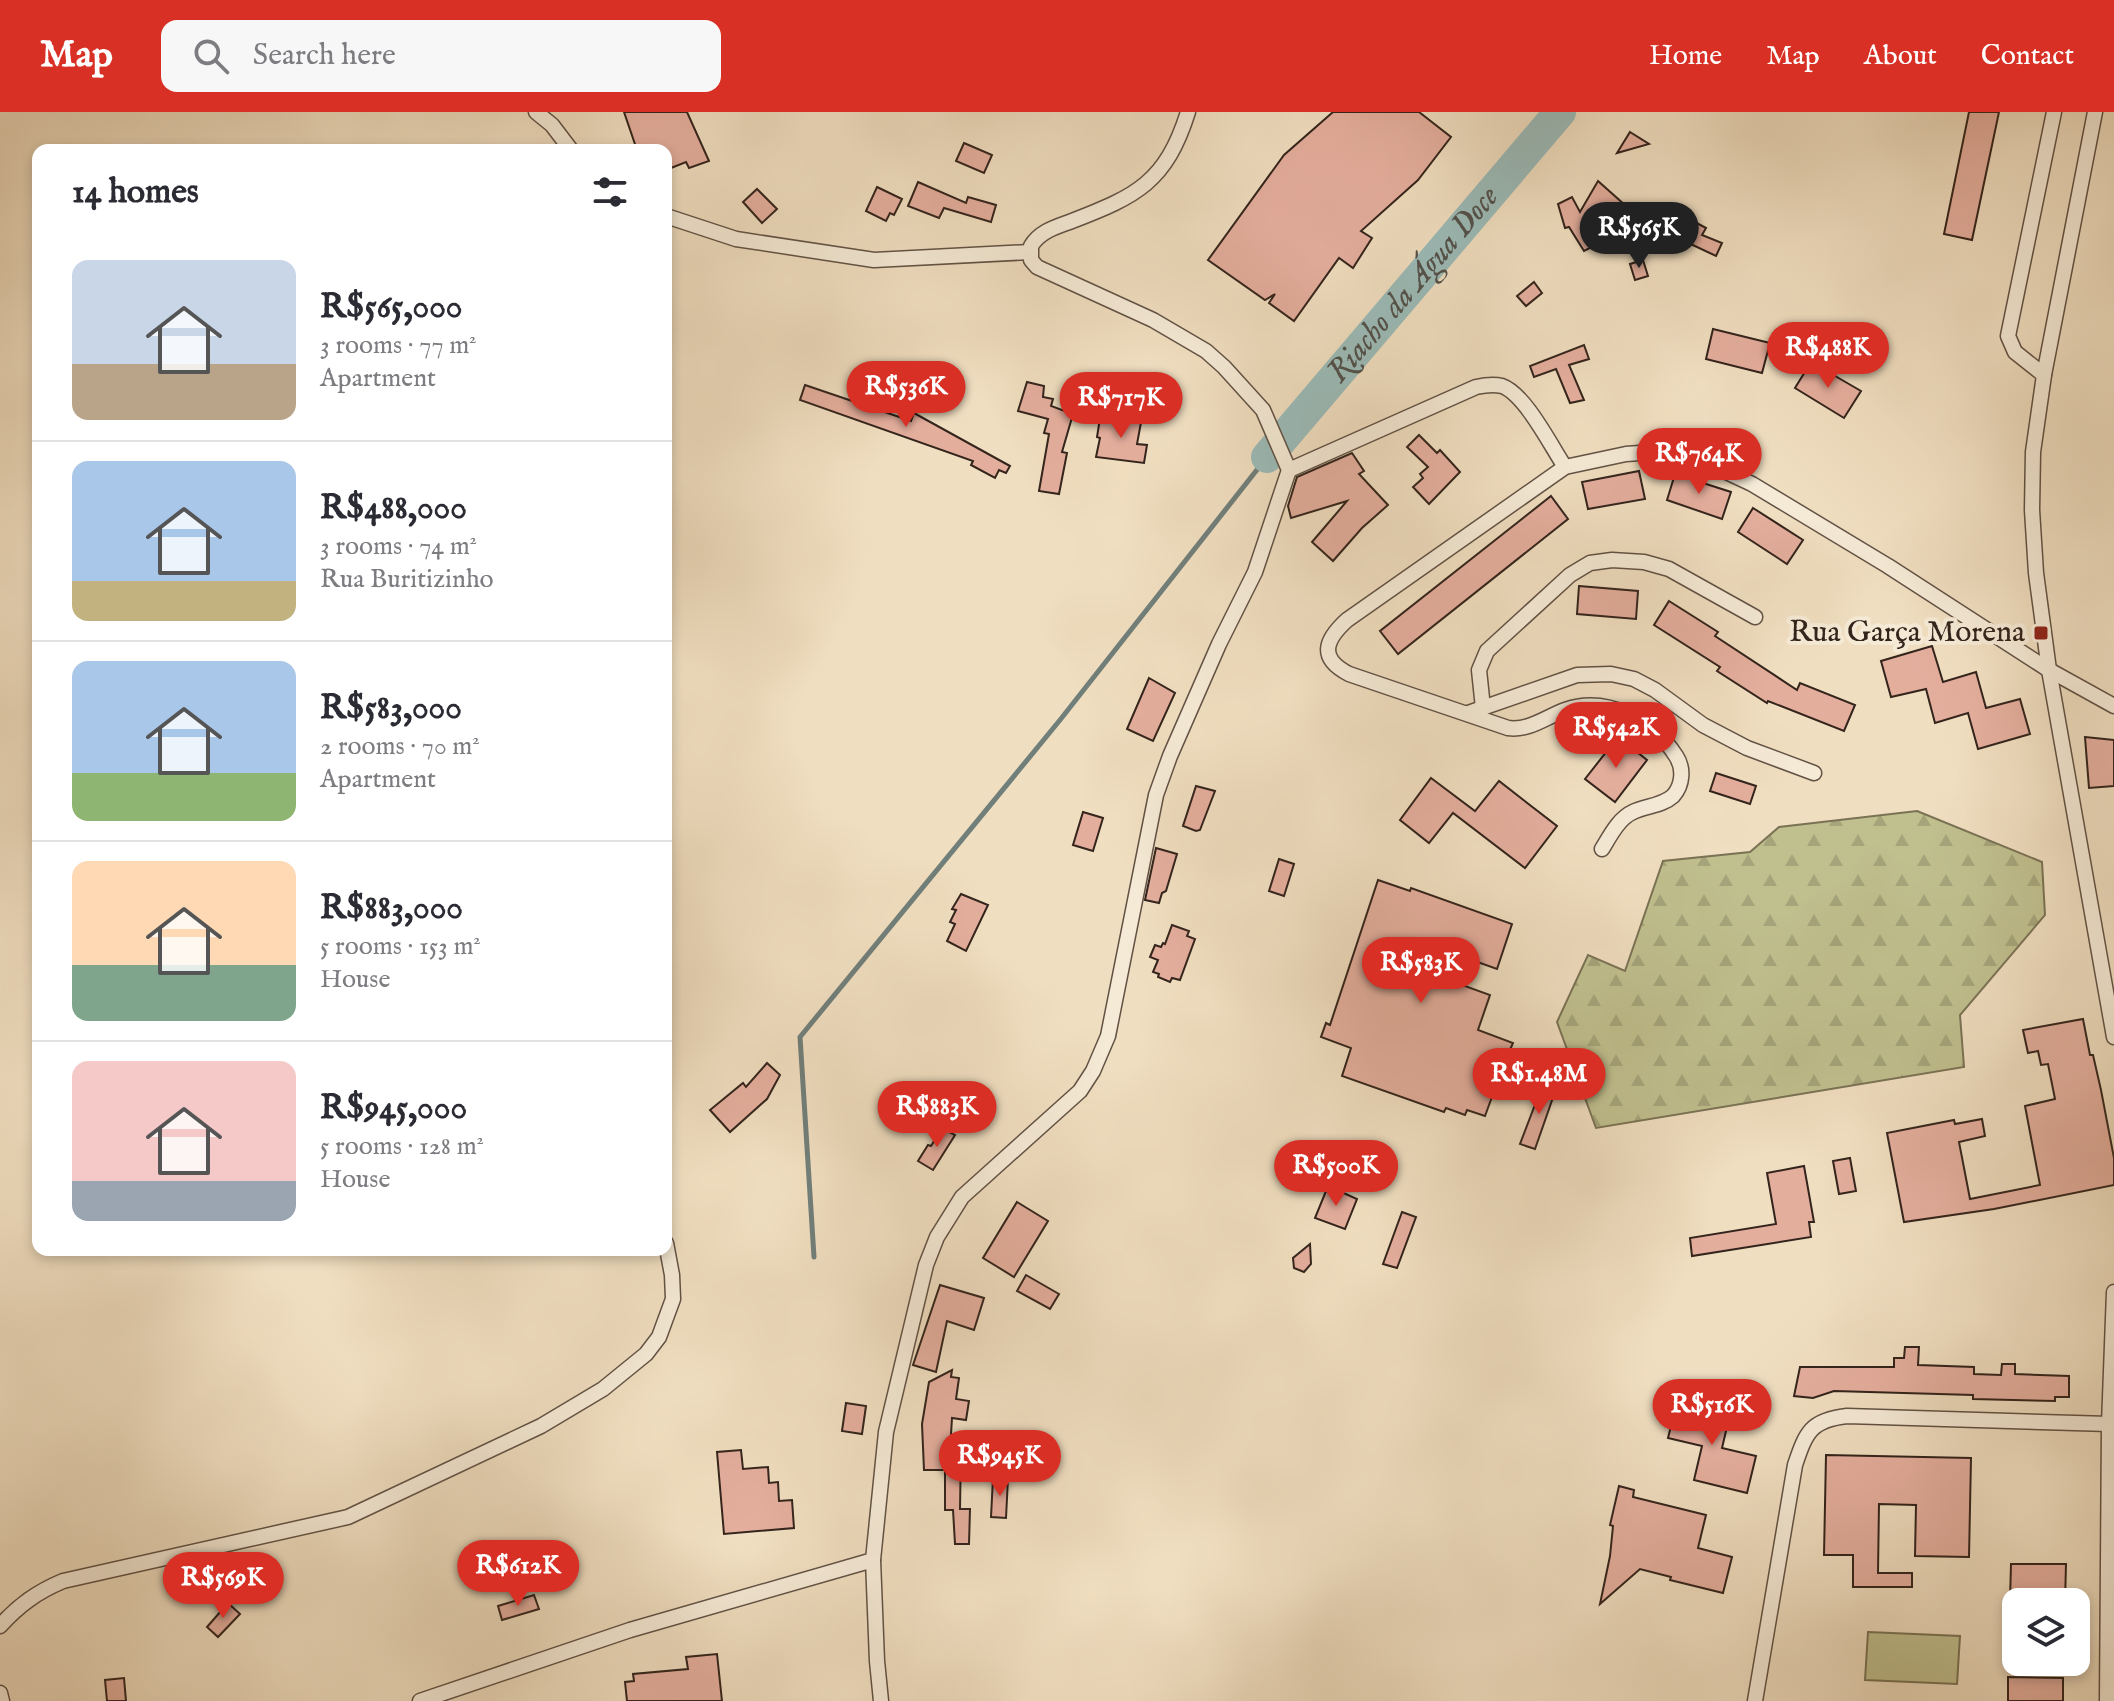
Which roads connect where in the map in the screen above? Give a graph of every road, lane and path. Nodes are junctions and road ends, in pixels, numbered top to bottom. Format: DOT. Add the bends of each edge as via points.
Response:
graph roads {
  1 [pos="536,112"];
  2 [pos="1188,112"];
  3 [pos="2054,112"];
  4 [pos="2095,112"];
  5 [pos="566,144"];
  6 [pos="672,218"];
  7 [pos="1030,252"];
  8 [pos="2044,375"];
  9 [pos="1565,467"];
  10 [pos="1289,470"];
  11 [pos="1755,617"];
  12 [pos="2049,670"];
  13 [pos="2114,706"];
  14 [pos="1483,708"];
  15 [pos="1468,713"];
  16 [pos="1814,773"];
  17 [pos="1602,849"];
  18 [pos="2114,1037"];
  19 [pos="668,1256"];
  20 [pos="2114,1292"];
  21 [pos="2109,1424"];
  22 [pos="873,1560"];
  23 [pos="0,1626"];
  24 [pos="0,1693"];
  25 [pos="2,1701"];
  26 [pos="420,1701"];
  27 [pos="881,1701"];
  28 [pos="1755,1701"];
  29 [pos="2107,1701"];
  1 -- 5 [label="street"];
  2 -- 7 [label="street" via="1169,159 1149,182 1118,204 1045,231"];
  3 -- 8 [label="street" via="2008,336 2015,352"];
  4 -- 8 [label="street"];
  6 -- 7 [label="street" via="736,239 874,260"];
  7 -- 10 [label="street" via="1037,267 1153,320 1206,351 1263,410"];
  8 -- 12 [label="street" via="2033,452 2032,510"];
  9 -- 10 [label="street" via="1520,400 1501,386 1490,385"];
  9 -- 12 [label="street" via="1654,452 1705,462 1752,484 1888,566"];
  9 -- 15 [label="street" via="1347,620 1330,639 1328,654 1349,674"];
  10 -- 22 [label="street" via="1255,572 1156,795 1102,1053 1080,1091 962,1197 926,1265 886,1432"];
  11 -- 14 [label="street" via="1669,569 1644,562 1590,563 1487,651 1479,670"];
  12 -- 13 [label="street"];
  12 -- 18 [label="street"];
  14 -- 15 [label="street"];
  14 -- 16 [label="street" via="1577,675 1611,674 1655,690 1703,725 1747,748"];
  15 -- 17 [label="street" via="1520,730 1577,706 1606,706 1638,720 1671,750 1681,767 1672,796 1622,819"];
  19 -- 23 [label="street" via="673,1299 659,1337 603,1389 541,1426 348,1517 63,1581 30,1598"];
  20 -- 21 [label="street"];
  21 -- 28 [label="street" via="1847,1416 1814,1425 1795,1465"];
  21 -- 29 [label="street"];
  22 -- 26 [label="street" via="630,1630"];
  22 -- 27 [label="street"];
  24 -- 25 [label="street"];
}
